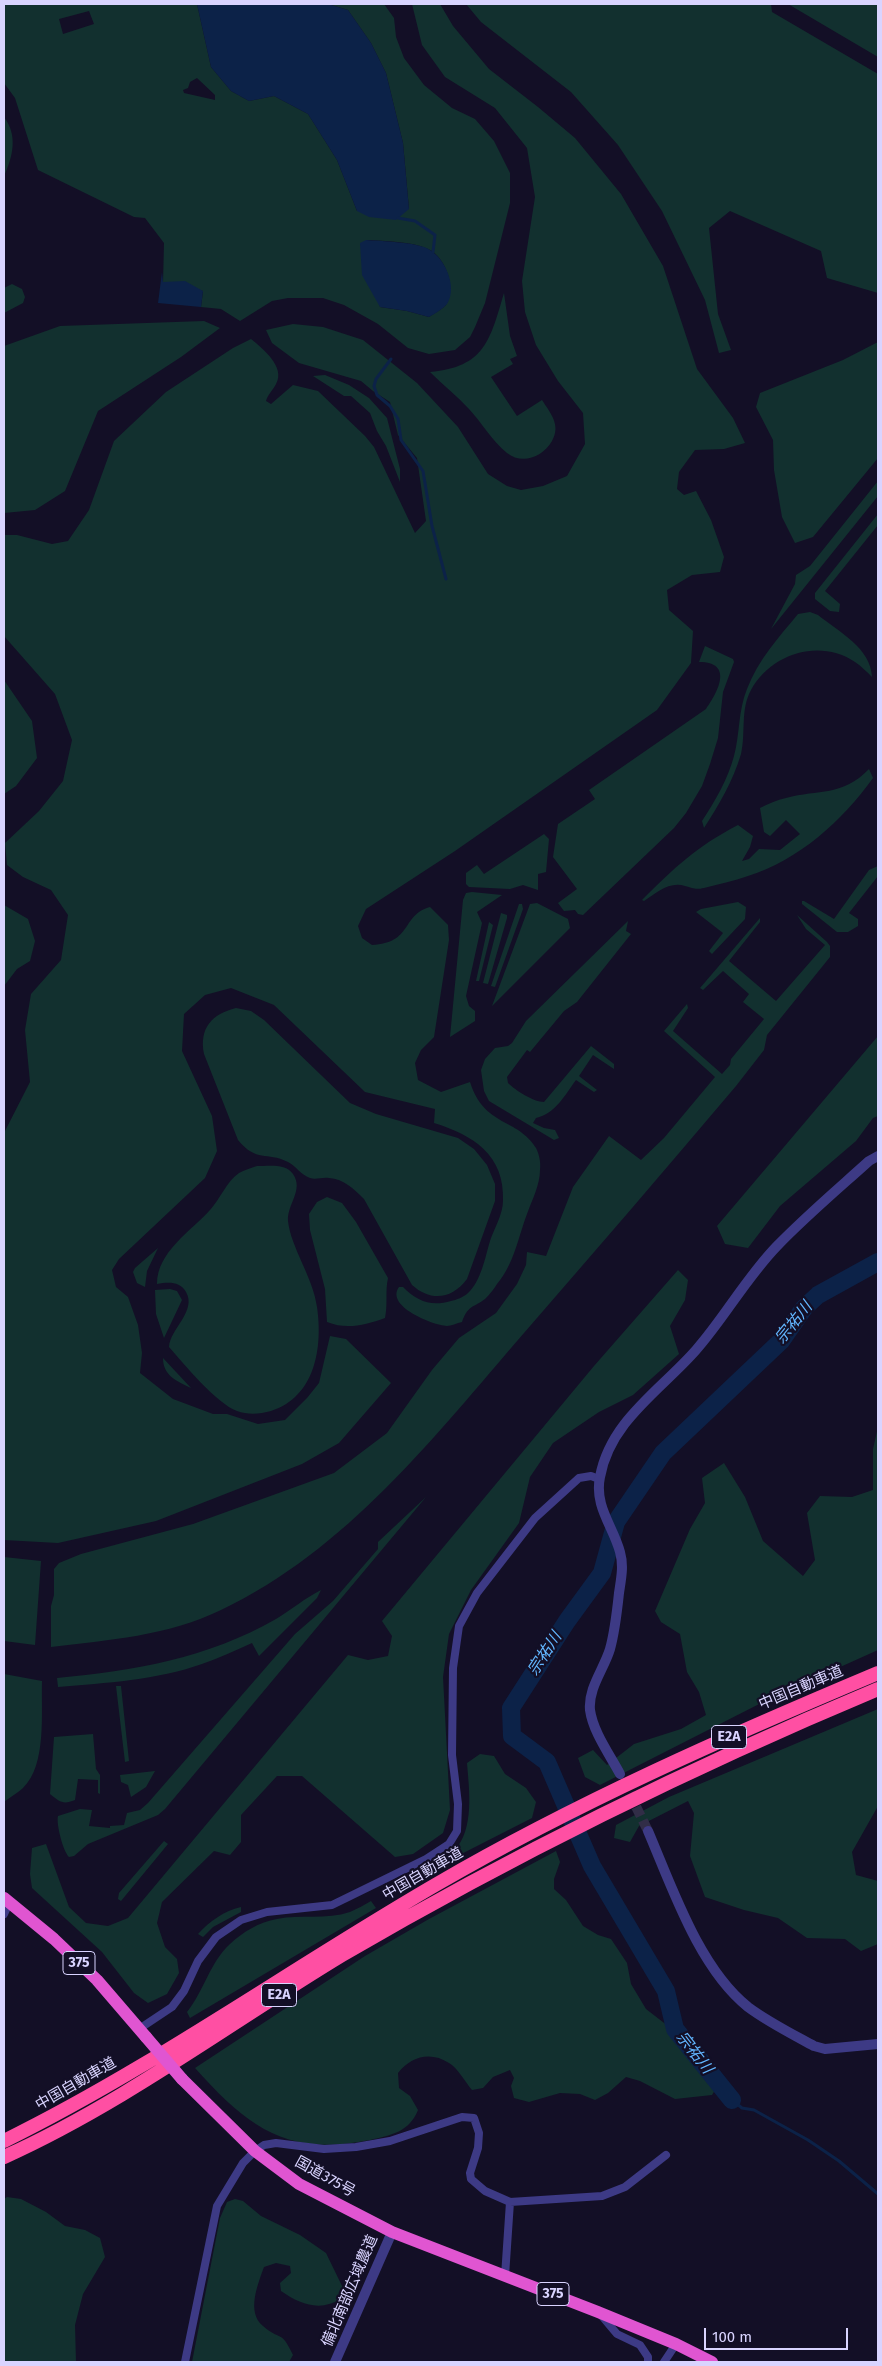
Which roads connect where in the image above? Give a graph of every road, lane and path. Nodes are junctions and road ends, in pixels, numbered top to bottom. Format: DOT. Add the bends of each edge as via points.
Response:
graph roads {
  1 [pos="878,1156"];
  2 [pos="599,1479"];
  3 [pos="878,1673"];
  4 [pos="878,1689"];
  5 [pos="620,1774"];
  6 [pos="648,1831"];
  7 [pos="6,1905"];
  8 [pos="143,2033"];
  9 [pos="878,2044"];
  10 [pos="4,2141"];
  11 [pos="255,2151"];
  12 [pos="666,2155"];
  13 [pos="4,2157"];
  14 [pos="510,2202"];
  15 [pos="392,2232"];
  16 [pos="505,2276"];
  17 [pos="598,2312"];
  18 [pos="676,2344"];
  19 [pos="185,2362"];
  20 [pos="335,2362"];
  21 [pos="648,2362"];
  22 [pos="664,2362"];
  23 [pos="712,2362"];
  1 -- 2 [label="street" via="771,1252 698,1348 624,1424 613,1442"];
  2 -- 5 [label="street" via="602,1511 616,1540 623,1567 610,1649 591,1695 590,1709"];
  2 -- 8 [label="street" via="591,1476 579,1478 535,1518 478,1593 459,1626 453,1668 452,1755 458,1804 456,1831 449,1844 426,1859 332,1905 267,1912 241,1920 216,1937 172,2007"];
  3 -- 10 [label="highway, 中国自動車道 / E2A" via="773,1717 550,1823 334,1944 78,2103"];
  4 -- 13 [label="highway, 中国自動車道 / E2A" via="694,1770 557,1837 341,1956 85,2115"];
  6 -- 9 [label="street" via="691,1929 720,1979 748,2007 814,2046 826,2049"];
  7 -- 8 [label="highway, 国道375号 / 375" via="54,1939 97,1980"];
  8 -- 11 [label="highway, 国道375号 / 375, bridge" via="182,2079"];
  11 -- 14 [label="street" via="276,2143 324,2149 356,2147 390,2141 468,2116 474,2118 479,2133 471,2179 485,2191"];
  11 -- 15 [label="highway, 国道375号 / 375" via="299,2184"];
  11 -- 19 [label="street" via="217,2206"];
  12 -- 14 [label="street" via="625,2187 602,2196"];
  14 -- 16 [label="street"];
  15 -- 16 [label="highway, 国道375号 / 375"];
  15 -- 20 [label="street, 備北南部広域農道"];
  16 -- 17 [label="highway, 国道375号 / 375"];
  17 -- 18 [label="highway, 国道375号 / 375"];
  17 -- 21 [label="street" via="617,2334 640,2345 648,2356"];
  18 -- 22 [label="street"];
  18 -- 23 [label="highway, 国道375号 / 375"];
}
